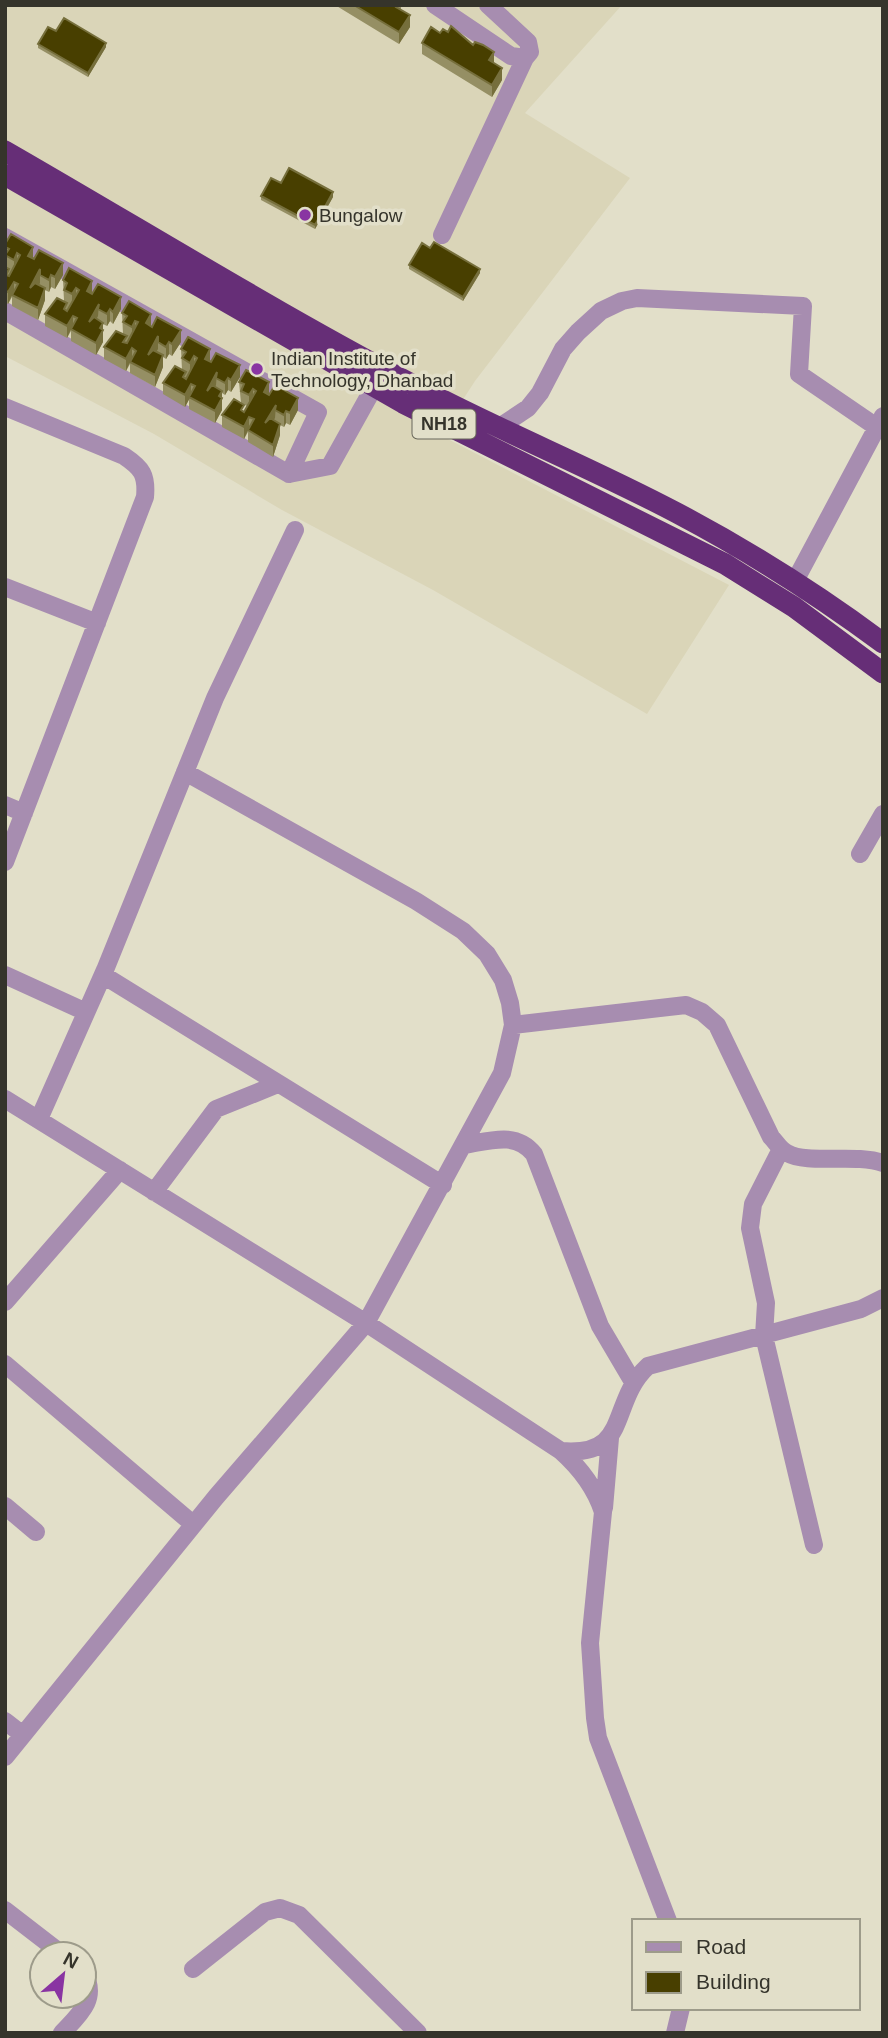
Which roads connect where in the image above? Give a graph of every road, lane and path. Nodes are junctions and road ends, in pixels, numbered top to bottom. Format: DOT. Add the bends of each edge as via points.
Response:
graph roads {
  1 [pos="435,5"];
  2 [pos="488,5"];
  3 [pos="525,58"];
  4 [pos="5,151"];
  5 [pos="5,174"];
  6 [pos="442,235"];
  7 [pos="5,237"];
  8 [pos="5,311"];
  9 [pos="374,387"];
  10 [pos="5,407"];
  11 [pos="880,422"];
  12 [pos="498,428"];
  13 [pos="289,474"];
  14 [pos="295,530"];
  15 [pos="795,581"];
  16 [pos="5,587"];
  17 [pos="97,623"];
  18 [pos="883,643"];
  19 [pos="883,673"];
  20 [pos="184,772"];
  21 [pos="5,805"];
  22 [pos="24,813"];
  23 [pos="883,814"];
  24 [pos="860,854"];
  25 [pos="5,862"];
  26 [pos="5,975"];
  27 [pos="103,975"];
  28 [pos="86,1012"];
  29 [pos="513,1025"];
  30 [pos="278,1084"];
  31 [pos="5,1099"];
  32 [pos="39,1119"];
  33 [pos="464,1145"];
  34 [pos="781,1149"];
  35 [pos="883,1163"];
  36 [pos="120,1170"];
  37 [pos="443,1185"];
  38 [pos="154,1192"];
  39 [pos="883,1298"];
  40 [pos="5,1301"];
  41 [pos="366,1323"];
  42 [pos="764,1336"];
  43 [pos="5,1364"];
  44 [pos="633,1382"];
  45 [pos="610,1438"];
  46 [pos="561,1451"];
  47 [pos="5,1506"];
  48 [pos="603,1512"];
  49 [pos="193,1524"];
  50 [pos="36,1532"];
  51 [pos="814,1545"];
  52 [pos="5,1721"];
  53 [pos="23,1735"];
  54 [pos="5,1757"];
  55 [pos="5,1910"];
  56 [pos="667,1919"];
  57 [pos="44,1940"];
  58 [pos="193,1969"];
  59 [pos="81,2010"];
  60 [pos="681,2010"];
  61 [pos="62,2033"];
  62 [pos="418,2033"];
  63 [pos="675,2033"];
  1 -- 3 [label="street" via="511,56"];
  2 -- 3 [label="street" via="528,42 530,52"];
  3 -- 6 [label="street"];
  4 -- 12 [label="highway, NH18" via="324,336"];
  5 -- 9 [label="highway, NH18"];
  7 -- 13 [label="street" via="318,412"];
  8 -- 13 [label="street"];
  9 -- 13 [label="street" via="331,466"];
  9 -- 19 [label="highway, NH18" via="725,564 794,607"];
  10 -- 17 [label="street" via="141,467 145,497"];
  11 -- 12 [label="street" via="799,374 803,306 636,298 601,311 578,332 528,408"];
  11 -- 15 [label="street"];
  12 -- 15 [label="highway, NH18" via="677,513"];
  14 -- 20 [label="street"];
  15 -- 18 [label="highway, NH18"];
  16 -- 17 [label="street"];
  17 -- 22 [label="street"];
  20 -- 27 [label="street"];
  20 -- 29 [label="street" via="463,931 487,954 503,980"];
  21 -- 22 [label="street"];
  22 -- 25 [label="street"];
  23 -- 24 [label="street"];
  26 -- 28 [label="street"];
  27 -- 28 [label="street"];
  27 -- 30 [label="street"];
  28 -- 32 [label="street"];
  29 -- 33 [label="street" via="502,1073"];
  29 -- 34 [label="street" via="686,1005 702,1012 717,1025"];
  30 -- 37 [label="street"];
  30 -- 38 [label="street" via="216,1109"];
  31 -- 32 [label="street"];
  32 -- 36 [label="street"];
  33 -- 37 [label="street"];
  33 -- 44 [label="street" via="512,1138 534,1154 600,1326"];
  34 -- 35 [label="street" via="795,1156 870,1158"];
  34 -- 42 [label="street" via="756,1195 750,1228 766,1303"];
  36 -- 38 [label="street"];
  36 -- 40 [label="street"];
  37 -- 41 [label="street"];
  38 -- 41 [label="street"];
  39 -- 42 [label="street"];
  41 -- 46 [label="street"];
  41 -- 49 [label="street"];
  42 -- 44 [label="street" via="656,1362"];
  42 -- 51 [label="street"];
  43 -- 49 [label="street"];
  44 -- 45 [label="street"];
  45 -- 46 [label="street" via="583,1453"];
  45 -- 48 [label="street"];
  46 -- 48 [label="street" via="588,1480"];
  47 -- 50 [label="street"];
  48 -- 56 [label="street" via="591,1630 594,1718"];
  49 -- 53 [label="street"];
  52 -- 53 [label="street"];
  53 -- 54 [label="street"];
  55 -- 57 [label="street"];
  58 -- 62 [label="street" via="265,1912 279,1908 299,1915"];
  59 -- 61 [label="street"];
  60 -- 63 [label="street"];
}
